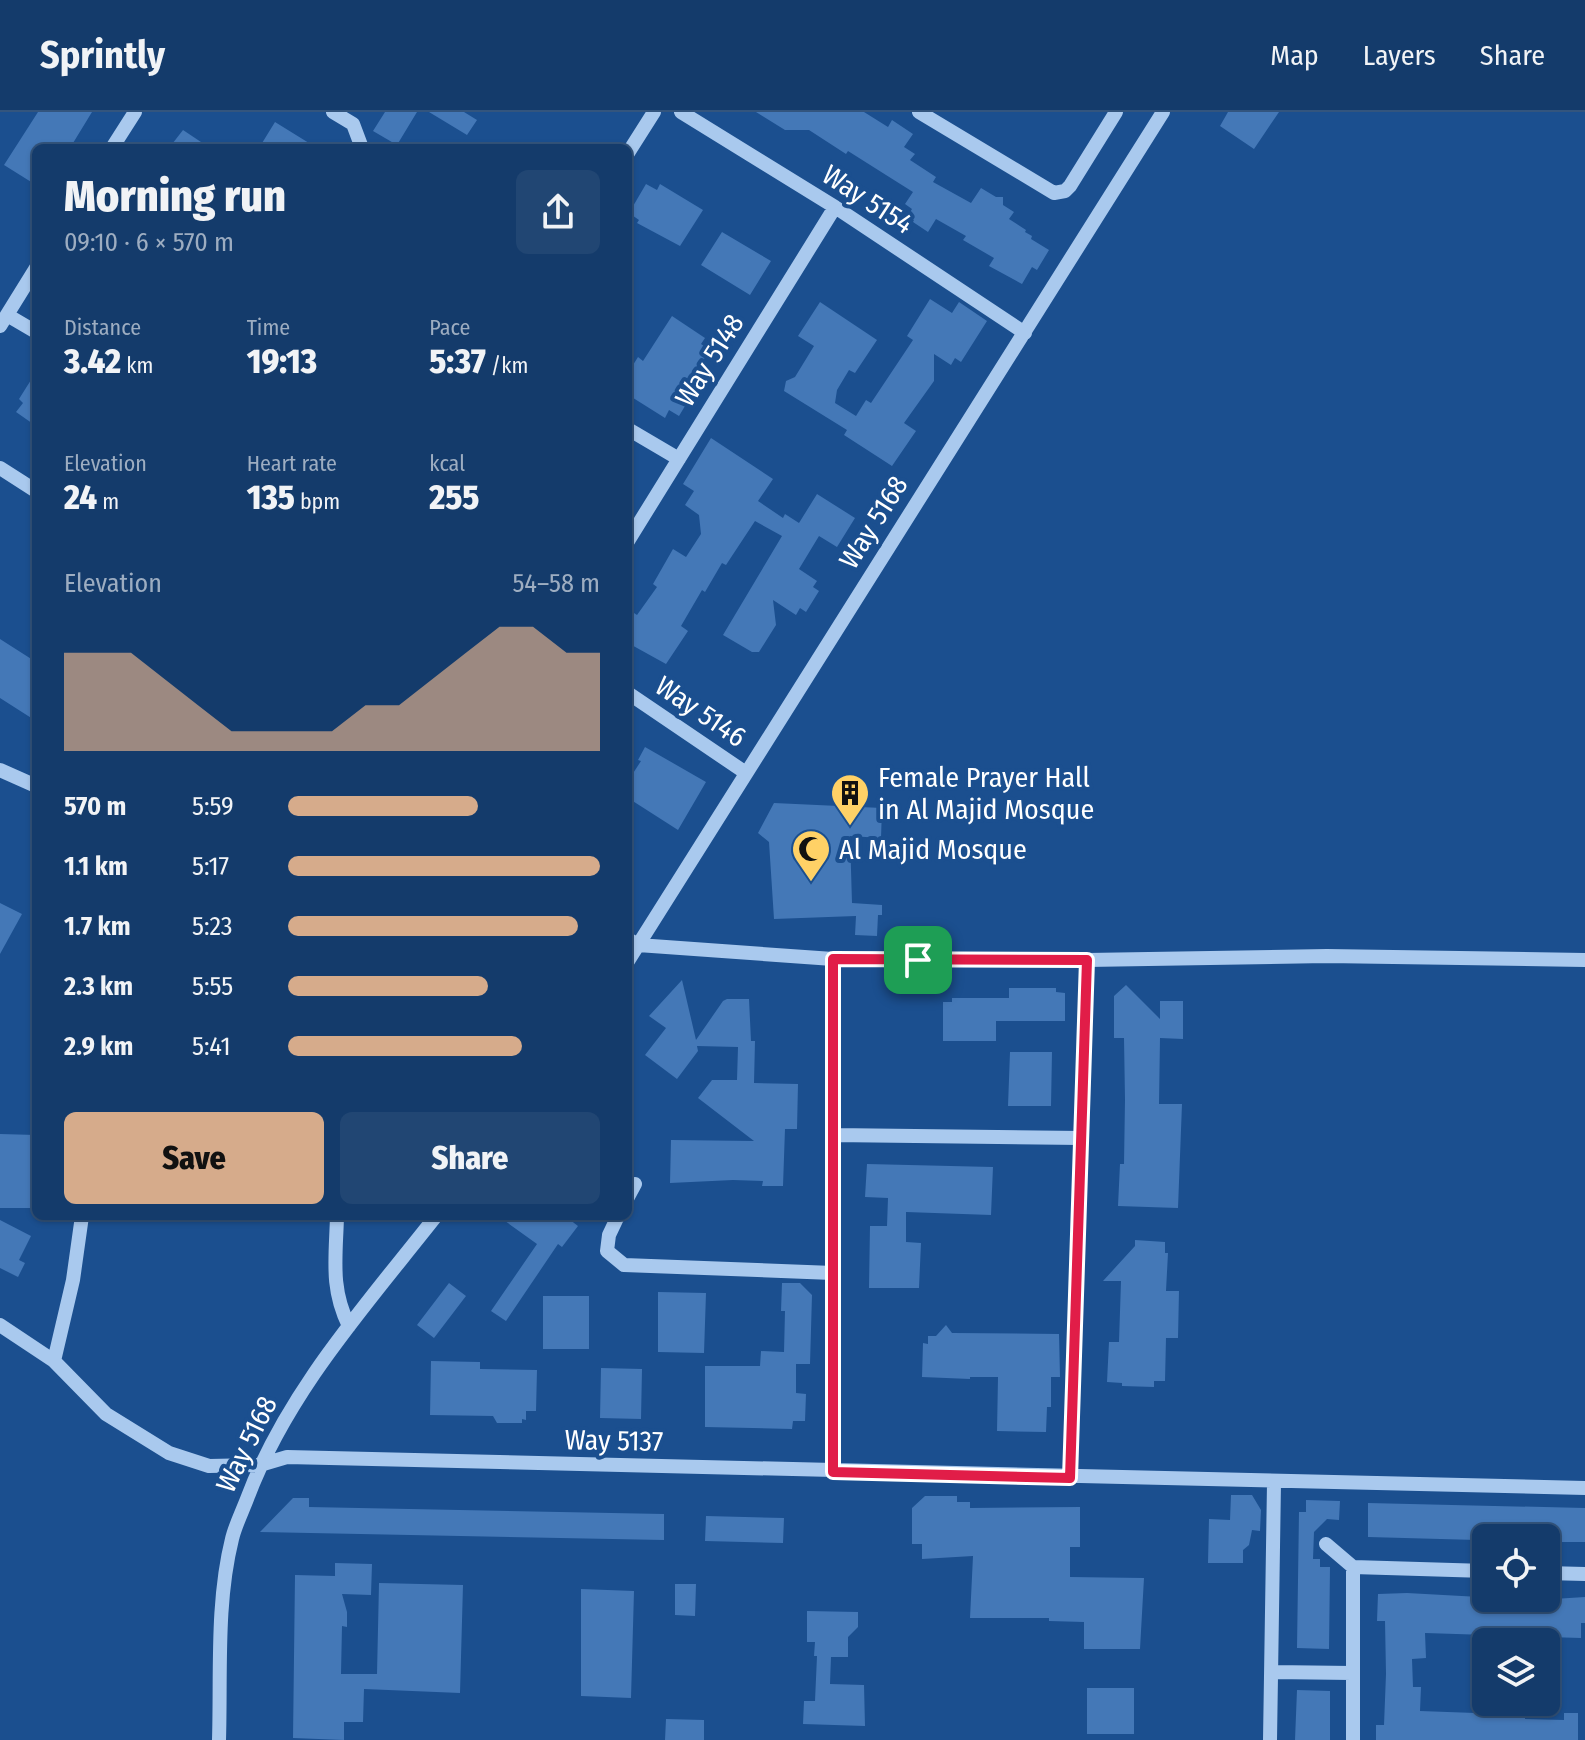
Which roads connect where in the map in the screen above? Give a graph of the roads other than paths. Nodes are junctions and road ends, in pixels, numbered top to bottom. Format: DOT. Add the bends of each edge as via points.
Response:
graph roads {
  1 [pos="135,112"];
  2 [pos="333,112"];
  3 [pos="654,112"];
  4 [pos="681,112"];
  5 [pos="919,112"];
  6 [pos="1116,112"];
  7 [pos="1163,112"];
  8 [pos="115,144"];
  9 [pos="360,144"];
  10 [pos="632,147"];
  11 [pos="835,207"];
  12 [pos="32,274"];
  13 [pos="3,320"];
  14 [pos="32,331"];
  15 [pos="1025,333"];
  16 [pos="632,431"];
  17 [pos="679,459"];
  18 [pos="0,468"];
  19 [pos="32,488"];
  20 [pos="632,535"];
  21 [pos="632,696"];
  22 [pos="0,770"];
  23 [pos="746,773"];
  24 [pos="32,784"];
  25 [pos="633,942"];
  26 [pos="833,959"];
  27 [pos="1087,960"];
  28 [pos="1585,960"];
  29 [pos="833,1135"];
  30 [pos="1081,1138"];
  31 [pos="81,1220"];
  32 [pos="337,1220"];
  33 [pos="433,1220"];
  34 [pos="616,1220"];
  35 [pos="833,1273"];
  36 [pos="0,1325"];
  37 [pos="349,1326"];
  38 [pos="54,1361"];
  39 [pos="260,1465"];
  40 [pos="833,1472"];
  41 [pos="1070,1478"];
  42 [pos="1274,1483"];
  43 [pos="1585,1488"];
  44 [pos="1326,1544"];
  45 [pos="1353,1567"];
  46 [pos="1472,1571"];
  47 [pos="1560,1573"];
  48 [pos="1585,1574"];
  49 [pos="1272,1672"];
  50 [pos="1352,1673"];
  51 [pos="219,1740"];
  52 [pos="1270,1740"];
  53 [pos="1353,1740"];
  1 -- 8 [label="street"];
  2 -- 9 [label="street" via="353,124"];
  3 -- 10 [label="street"];
  4 -- 11 [label="street, Way 5154"];
  5 -- 6 [label="street" via="1054,193 1070,186"];
  7 -- 15 [label="street, Way 5168"];
  11 -- 15 [label="street, Way 5154"];
  11 -- 17 [label="street, Way 5148"];
  12 -- 13 [label="street"];
  13 -- 14 [label="street"];
  15 -- 23 [label="street, Way 5168"];
  16 -- 17 [label="street"];
  17 -- 20 [label="street, Way 5148"];
  18 -- 19 [label="street"];
  21 -- 23 [label="street, Way 5146"];
  22 -- 24 [label="street"];
  23 -- 25 [label="street, Way 5168"];
  25 -- 26 [label="street"];
  26 -- 27 [label="street"];
  26 -- 29 [label="street"];
  27 -- 28 [label="street"];
  27 -- 30 [label="street"];
  29 -- 30 [label="street"];
  29 -- 35 [label="street"];
  30 -- 41 [label="street"];
  31 -- 38 [label="street"];
  32 -- 37 [label="street" via="335,1289"];
  33 -- 37 [label="street, Way 5168"];
  34 -- 35 [label="street" via="607,1251 624,1265"];
  35 -- 40 [label="street"];
  36 -- 38 [label="street, Way 5137"];
  37 -- 39 [label="street, Way 5168" via="294,1402"];
  38 -- 39 [label="street, Way 5137" via="106,1414 169,1453 209,1466"];
  39 -- 40 [label="street, Way 5137" via="287,1457"];
  39 -- 51 [label="street, Way 5168" via="232,1537 224,1583"];
  40 -- 41 [label="street, Way 5137"];
  41 -- 42 [label="street, Way 5137"];
  42 -- 43 [label="street, Way 5137"];
  42 -- 49 [label="street"];
  44 -- 45 [label="street"];
  45 -- 46 [label="street"];
  45 -- 50 [label="street"];
  47 -- 48 [label="street"];
  49 -- 50 [label="street"];
  49 -- 52 [label="street"];
  50 -- 53 [label="street"];
}
